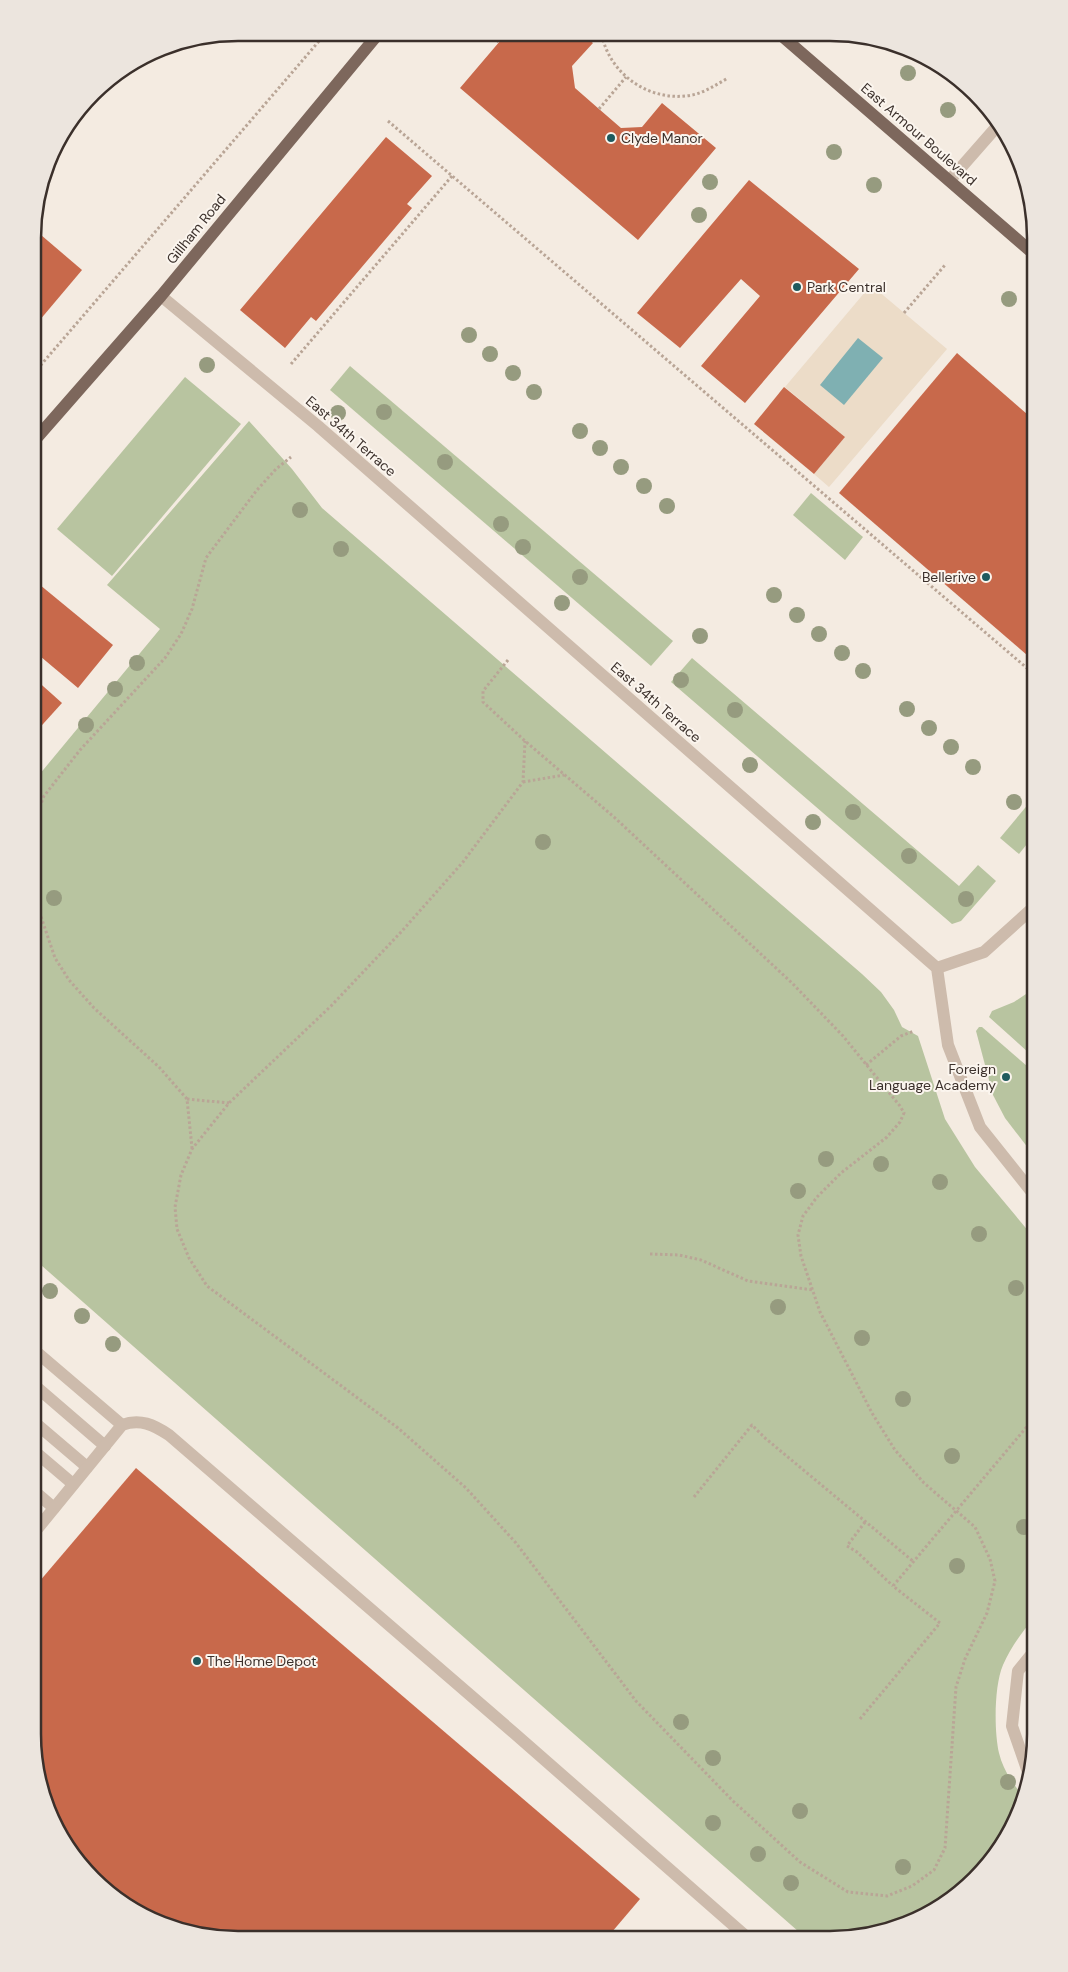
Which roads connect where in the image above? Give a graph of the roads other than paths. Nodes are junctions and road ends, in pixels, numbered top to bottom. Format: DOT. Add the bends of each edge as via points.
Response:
graph roads {
  1 [pos="372,41"];
  2 [pos="788,41"];
  3 [pos="994,129"];
  4 [pos="950,180"];
  5 [pos="1027,247"];
  6 [pos="161,296"];
  7 [pos="41,433"];
  8 [pos="1027,913"];
  9 [pos="938,968"];
  10 [pos="1027,1186"];
  11 [pos="41,1356"];
  12 [pos="41,1391"];
  13 [pos="122,1425"];
  14 [pos="41,1428"];
  15 [pos="105,1446"];
  16 [pos="41,1457"];
  17 [pos="87,1467"];
  18 [pos="73,1484"];
  19 [pos="41,1497"];
  20 [pos="54,1508"];
  21 [pos="41,1522"];
  22 [pos="1027,1660"];
  23 [pos="1024,1764"];
  24 [pos="740,1931"];
  1 -- 6 [label="main road, Gillham Road"];
  2 -- 4 [label="main road, East Armour Boulevard"];
  3 -- 4 [label="street"];
  4 -- 5 [label="main road, East Armour Boulevard"];
  6 -- 7 [label="main road, Gillham Road"];
  6 -- 9 [label="street, East 34th Terrace" via="325,433"];
  8 -- 9 [label="street" via="984,952"];
  9 -- 10 [label="street" via="948,1045 980,1128"];
  11 -- 13 [label="street"];
  12 -- 15 [label="street"];
  13 -- 15 [label="street"];
  13 -- 24 [label="street" via="140,1422 169,1435"];
  14 -- 17 [label="street"];
  15 -- 17 [label="street"];
  16 -- 18 [label="street"];
  17 -- 18 [label="street"];
  18 -- 20 [label="street"];
  19 -- 20 [label="street"];
  20 -- 21 [label="street"];
  22 -- 23 [label="street" via="1018,1671 1012,1726"];
}
